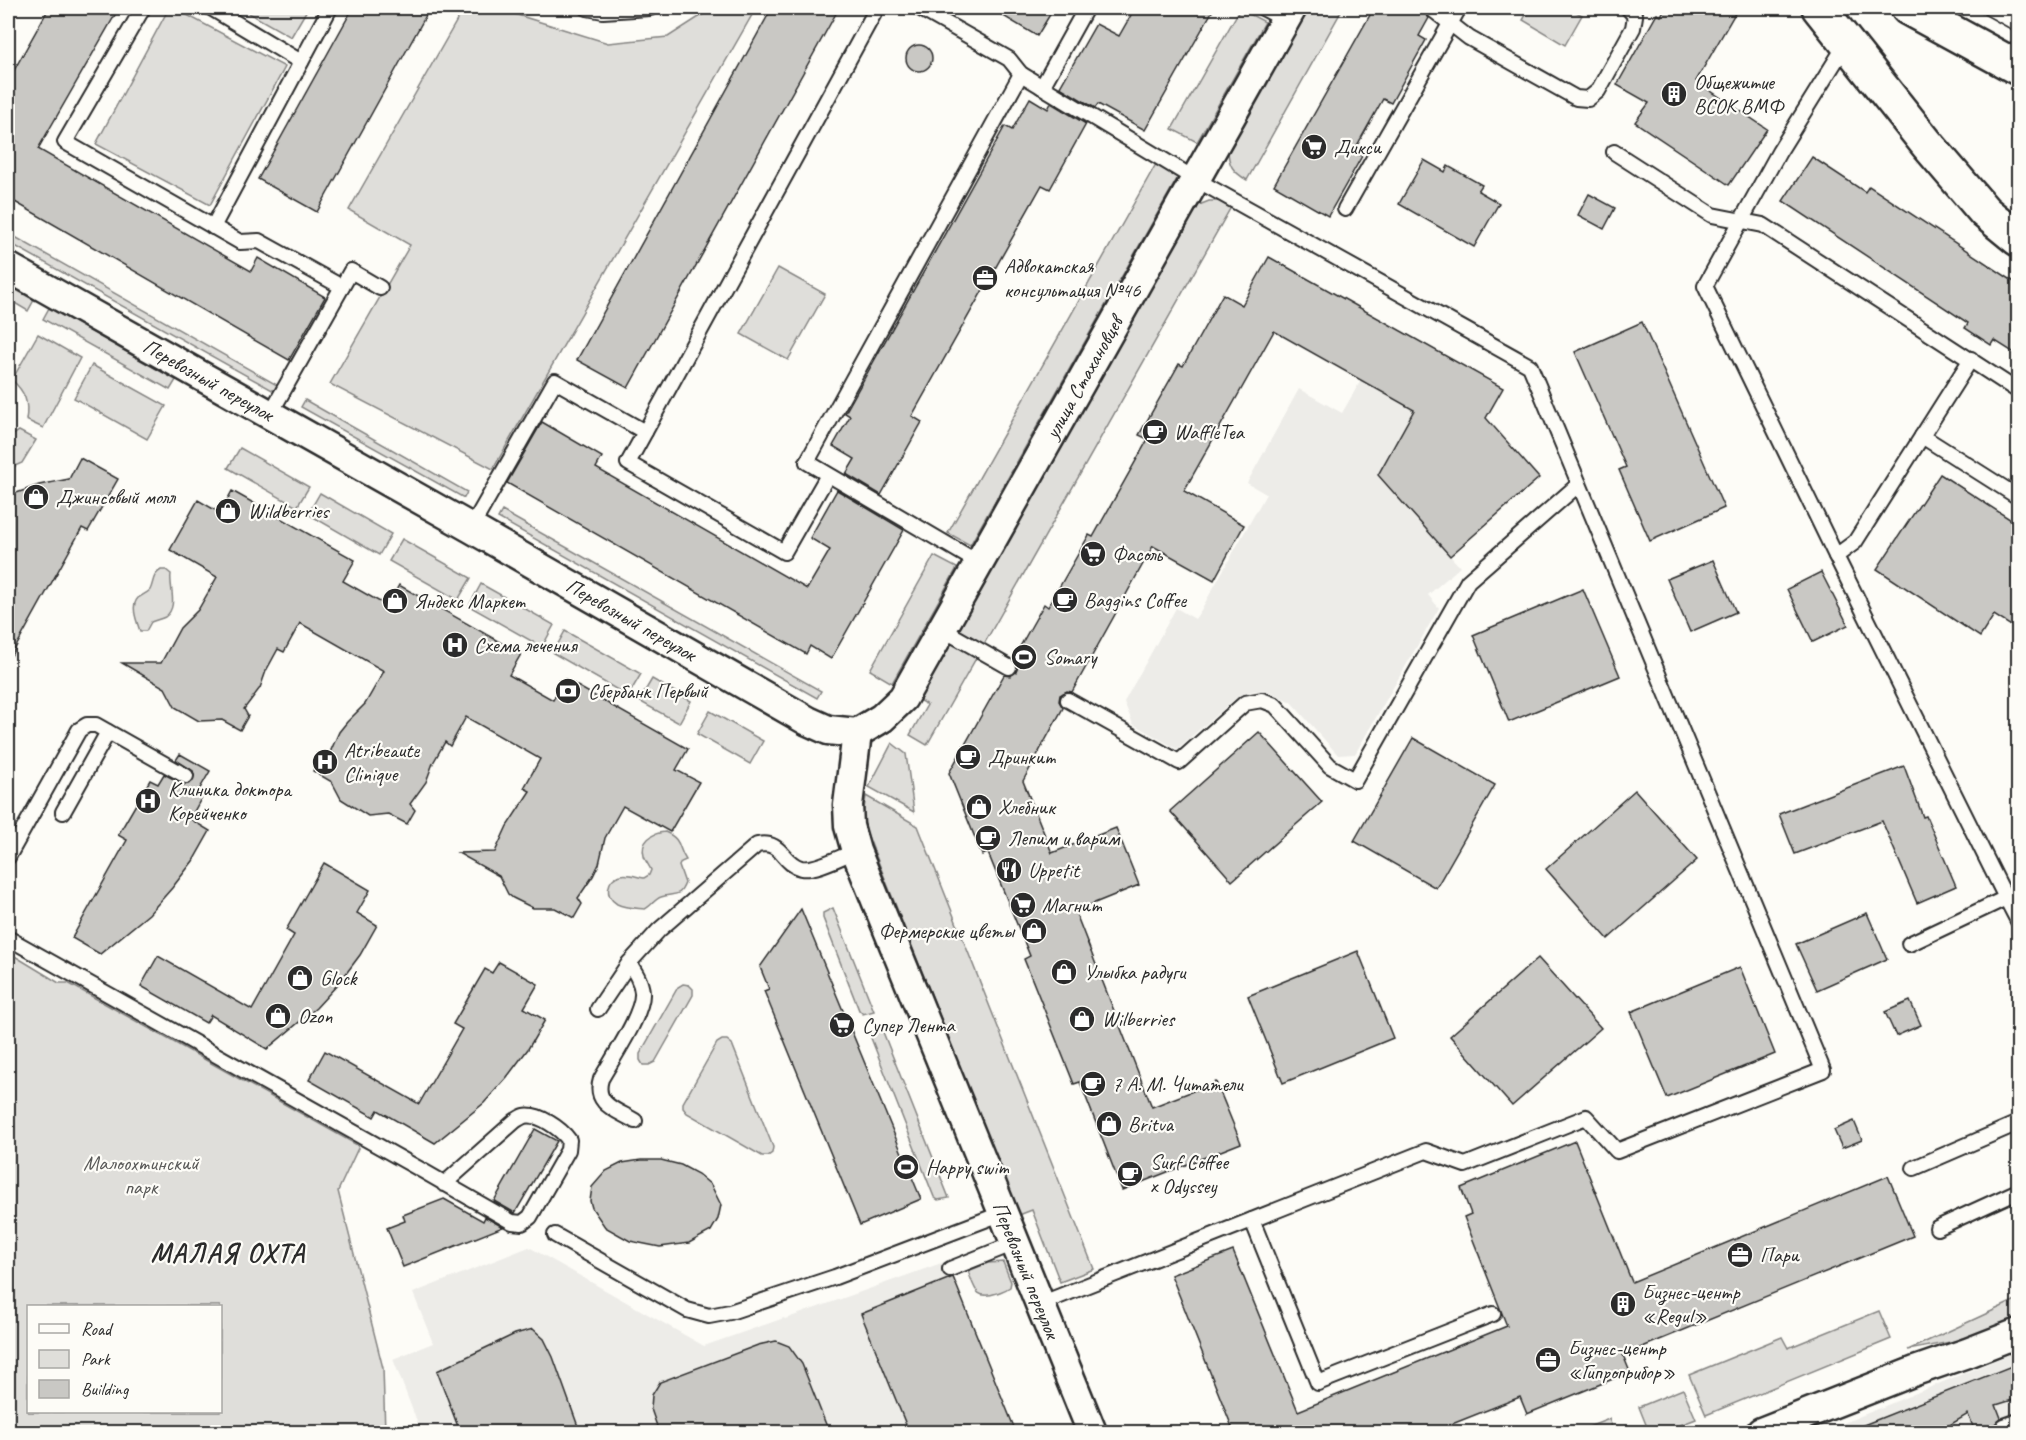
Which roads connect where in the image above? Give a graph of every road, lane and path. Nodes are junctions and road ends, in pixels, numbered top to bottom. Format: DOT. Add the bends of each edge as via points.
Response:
graph roads {
  1 [pos="143,8"];
  2 [pos="211,8"];
  3 [pos="330,8"];
  4 [pos="587,8"];
  5 [pos="650,8"];
  6 [pos="877,8"];
  7 [pos="919,8"];
  8 [pos="1086,8"];
  9 [pos="1459,8"];
  10 [pos="1628,8"];
  11 [pos="1819,8"];
  12 [pos="1908,8"];
  13 [pos="1433,10"];
  14 [pos="1280,12"];
  15 [pos="1450,23"];
  16 [pos="1847,42"];
  17 [pos="301,62"];
  18 [pos="2019,68"];
  19 [pos="1022,74"];
  20 [pos="1042,87"];
  21 [pos="1614,152"];
  22 [pos="1195,179"];
  23 [pos="1345,209"];
  24 [pos="1740,221"];
  25 [pos="213,227"];
  26 [pos="2019,239"];
  27 [pos="8,267"];
  28 [pos="342,287"];
  29 [pos="380,288"];
  30 [pos="1971,359"];
  31 [pos="2019,391"];
  32 [pos="269,416"];
  33 [pos="645,432"];
  34 [pos="1922,436"];
  35 [pos="828,475"];
  36 [pos="1579,483"];
  37 [pos="2019,497"];
  38 [pos="471,528"];
  39 [pos="1836,556"];
  40 [pos="979,563"];
  41 [pos="942,629"];
  42 [pos="1009,667"];
  43 [pos="1068,700"];
  44 [pos="108,732"];
  45 [pos="857,733"];
  46 [pos="186,776"];
  47 [pos="63,812"];
  48 [pos="856,851"];
  49 [pos="8,857"];
  50 [pos="2012,895"];
  51 [pos="2019,921"];
  52 [pos="8,938"];
  53 [pos="1909,944"];
  54 [pos="628,963"];
  55 [pos="598,1009"];
  56 [pos="635,1121"];
  57 [pos="2019,1123"];
  58 [pos="1914,1168"];
  59 [pos="444,1184"];
  60 [pos="2019,1191"];
  61 [pos="1003,1213"];
  62 [pos="1252,1220"];
  63 [pos="1937,1228"];
  64 [pos="555,1235"];
  65 [pos="1015,1243"];
  66 [pos="950,1269"];
  67 [pos="1040,1304"];
  68 [pos="1493,1314"];
  69 [pos="2019,1333"];
  70 [pos="2019,1421"];
  71 [pos="2004,1426"];
  72 [pos="1092,1432"];
  73 [pos="1761,1432"];
  1 -- 25 [label="lane" via="65,142"];
  2 -- 17 [label="lane"];
  3 -- 17 [label="lane"];
  4 -- 5 [label="lane"];
  6 -- 33 [label="lane"];
  7 -- 19 [label="lane" via="1009,59"];
  8 -- 20 [label="lane"];
  9 -- 15 [label="lane"];
  10 -- 15 [label="lane" via="1635,16 1633,28 1598,91 1588,99 1576,98 1469,38"];
  11 -- 16 [label="main road"];
  12 -- 18 [label="main road"];
  13 -- 15 [label="lane"];
  14 -- 22 [label="street, улица Стахановцев"];
  15 -- 23 [label="lane"];
  16 -- 24 [label="lane"];
  16 -- 26 [label="main road" via="1985,212"];
  17 -- 25 [label="lane"];
  19 -- 20 [label="lane"];
  19 -- 35 [label="lane" via="807,462"];
  20 -- 22 [label="lane"];
  21 -- 24 [label="lane" via="1712,215"];
  22 -- 36 [label="lane" via="1530,366"];
  22 -- 40 [label="street, улица Стахановцев"];
  24 -- 30 [label="lane" via="1763,225"];
  24 -- 39 [label="lane" via="1705,286"];
  25 -- 28 [label="lane" via="240,242 259,241"];
  27 -- 32 [label="street, Перевозный переулок"];
  28 -- 29 [label="lane" via="351,271"];
  28 -- 32 [label="lane"];
  30 -- 31 [label="lane"];
  30 -- 34 [label="lane"];
  32 -- 38 [label="street, Перевозный переулок"];
  33 -- 35 [label="lane" via="628,464 784,552"];
  33 -- 38 [label="lane" via="555,381"];
  34 -- 37 [label="lane"];
  34 -- 39 [label="lane" via="1855,542"];
  35 -- 40 [label="lane"];
  36 -- 43 [label="lane" via="1468,581 1355,780 1330,766 1269,702 1253,700 1245,704 1179,762"];
  36 -- 62 [label="lane" via="1823,1070 1617,1151 1586,1117 1465,1165 1426,1151"];
  38 -- 45 [label="street, Перевозный переулок" via="808,721 828,730"];
  39 -- 50 [label="lane"];
  40 -- 41 [label="street, улица Стахановцев"];
  41 -- 42 [label="lane"];
  41 -- 45 [label="street, улица Стахановцев" via="903,698 882,718"];
  44 -- 46 [label="lane"];
  44 -- 47 [label="lane"];
  44 -- 49 [label="lane" via="96,725 79,730"];
  45 -- 48 [label="street, Перевозный переулок" via="848,805"];
  48 -- 54 [label="lane" via="811,868 800,868 776,847 757,845 659,930"];
  48 -- 61 [label="street, Перевозный переулок"];
  50 -- 51 [label="lane"];
  50 -- 53 [label="lane"];
  52 -- 59 [label="lane"];
  54 -- 55 [label="lane"];
  54 -- 56 [label="lane" via="638,976 640,1008 598,1089 608,1106"];
  57 -- 58 [label="lane"];
  59 -- 59 [label="lane" via="515,1121 526,1116 537,1117 569,1140 568,1150 530,1217 522,1223 513,1222"];
  60 -- 63 [label="lane"];
  61 -- 64 [label="lane" via="835,1277 709,1316 687,1310"];
  61 -- 65 [label="street, Перевозный переулок"];
  62 -- 67 [label="lane"];
  62 -- 68 [label="lane" via="1318,1383"];
  65 -- 66 [label="lane"];
  65 -- 67 [label="street, Перевозный переулок"];
  67 -- 72 [label="street, Перевозный переулок"];
  69 -- 73 [label="street"];
  70 -- 71 [label="lane"];
}
